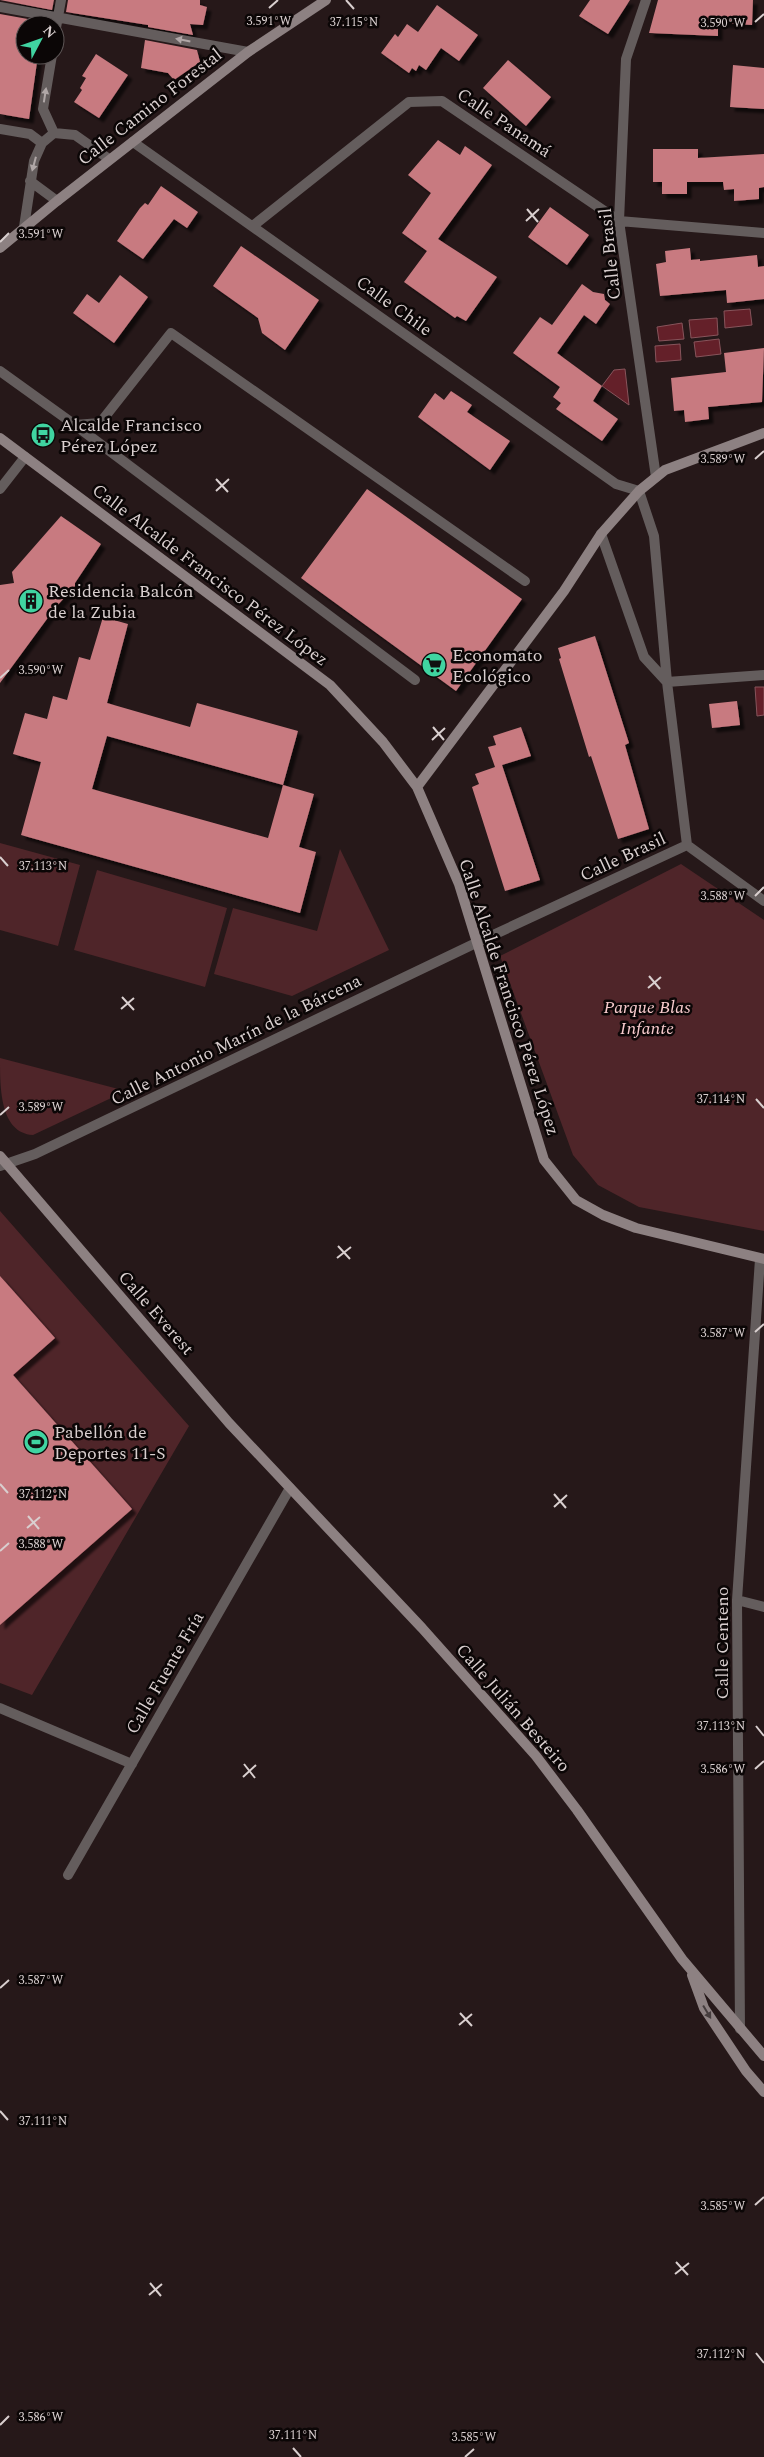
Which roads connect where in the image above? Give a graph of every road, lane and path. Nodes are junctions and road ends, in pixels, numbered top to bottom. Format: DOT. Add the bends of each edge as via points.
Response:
graph roads {
  1 [pos="61,0"];
  2 [pos="326,0"];
  3 [pos="646,0"];
  4 [pos="0,7"];
  5 [pos="52,15"];
  6 [pos="58,15"];
  7 [pos="65,17"];
  8 [pos="248,52"];
  9 [pos="50,65"];
  10 [pos="0,129"];
  11 [pos="54,133"];
  12 [pos="133,142"];
  13 [pos="42,143"];
  14 [pos="109,160"];
  15 [pos="30,181"];
  16 [pos="57,201"];
  17 [pos="619,222"];
  18 [pos="254,225"];
  19 [pos="24,227"];
  20 [pos="764,233"];
  21 [pos="0,248"];
  22 [pos="0,371"];
  23 [pos="75,425"];
  24 [pos="764,433"];
  25 [pos="0,438"];
  26 [pos="25,457"];
  27 [pos="656,477"];
  28 [pos="0,489"];
  29 [pos="639,491"];
  30 [pos="601,534"];
  31 [pos="525,581"];
  32 [pos="764,675"];
  33 [pos="415,680"];
  34 [pos="667,682"];
  35 [pos="417,787"];
  36 [pos="687,845"];
  37 [pos="764,901"];
  38 [pos="478,942"];
  39 [pos="2,1162"];
  40 [pos="762,1259"];
  41 [pos="290,1488"];
  42 [pos="737,1600"];
  43 [pos="764,1607"];
  44 [pos="0,1708"];
  45 [pos="132,1764"];
  46 [pos="68,1875"];
  47 [pos="689,1967"];
  48 [pos="740,2029"];
  49 [pos="764,2056"];
  50 [pos="764,2092"];
  1 -- 6 [label="street"];
  2 -- 8 [label="street, Calle Camino Forestal"];
  3 -- 17 [label="street, Calle Brasil" via="626,59"];
  4 -- 5 [label="street"];
  8 -- 7 [label="street, one-way"];
  8 -- 12 [label="street, Calle Camino Forestal"];
  11 -- 9 [label="street, one-way" via="43,109"];
  10 -- 13 [label="street" via="30,134"];
  11 -- 13 [label="street"];
  11 -- 14 [label="street" via="75,135"];
  12 -- 14 [label="street, Calle Camino Forestal"];
  12 -- 18 [label="street, Calle Chile"];
  13 -- 15 [label="street, one-way"];
  14 -- 16 [label="street, Calle Camino Forestal"];
  15 -- 16 [label="street"];
  15 -- 19 [label="street"];
  16 -- 19 [label="street, Calle Camino Forestal"];
  17 -- 18 [label="street, Calle Panamá" via="442,101 409,102"];
  17 -- 20 [label="street"];
  17 -- 27 [label="street, Calle Brasil"];
  18 -- 29 [label="street, Calle Chile" via="616,484"];
  19 -- 21 [label="street, Calle Camino Forestal"];
  22 -- 23 [label="street"];
  23 -- 31 [label="street" via="100,423 171,332"];
  23 -- 33 [label="street"];
  24 -- 27 [label="street" via="665,470"];
  25 -- 26 [label="street, Calle Alcalde Francisco Pérez López"];
  26 -- 28 [label="street"];
  26 -- 35 [label="street, Calle Alcalde Francisco Pérez López" via="330,685 383,742"];
  27 -- 29 [label="street"];
  29 -- 30 [label="street"];
  29 -- 34 [label="street, Calle Brasil" via="654,536"];
  30 -- 34 [label="street" via="644,657"];
  30 -- 35 [label="street" via="564,591"];
  32 -- 34 [label="street"];
  34 -- 36 [label="street, Calle Brasil"];
  35 -- 38 [label="street, Calle Alcalde Francisco Pérez López" via="459,884"];
  36 -- 37 [label="street"];
  36 -- 38 [label="street, Calle Brasil"];
  38 -- 39 [label="street, Calle Antonio Marín de la Bárcena" via="35,1154"];
  38 -- 40 [label="street, Calle Alcalde Francisco Pérez López" via="544,1160 576,1200 636,1228"];
  39 -- 41 [label="street, Calle Everest" via="229,1423"];
  40 -- 42 [label="street, Calle Centeno"];
  41 -- 45 [label="street, Calle Fuente Fría"];
  41 -- 47 [label="street, Calle Julián Besteiro" via="422,1628 536,1756"];
  42 -- 43 [label="street"];
  42 -- 48 [label="street, Calle Centeno"];
  44 -- 45 [label="street"];
  45 -- 46 [label="street, Calle Fuente Fría"];
  47 -- 48 [label="street, Calle Julián Besteiro"];
  47 -- 50 [label="street, Calle Julián Besteiro, one-way" via="704,2008"];
  48 -- 49 [label="street, Calle Julián Besteiro"];
}
